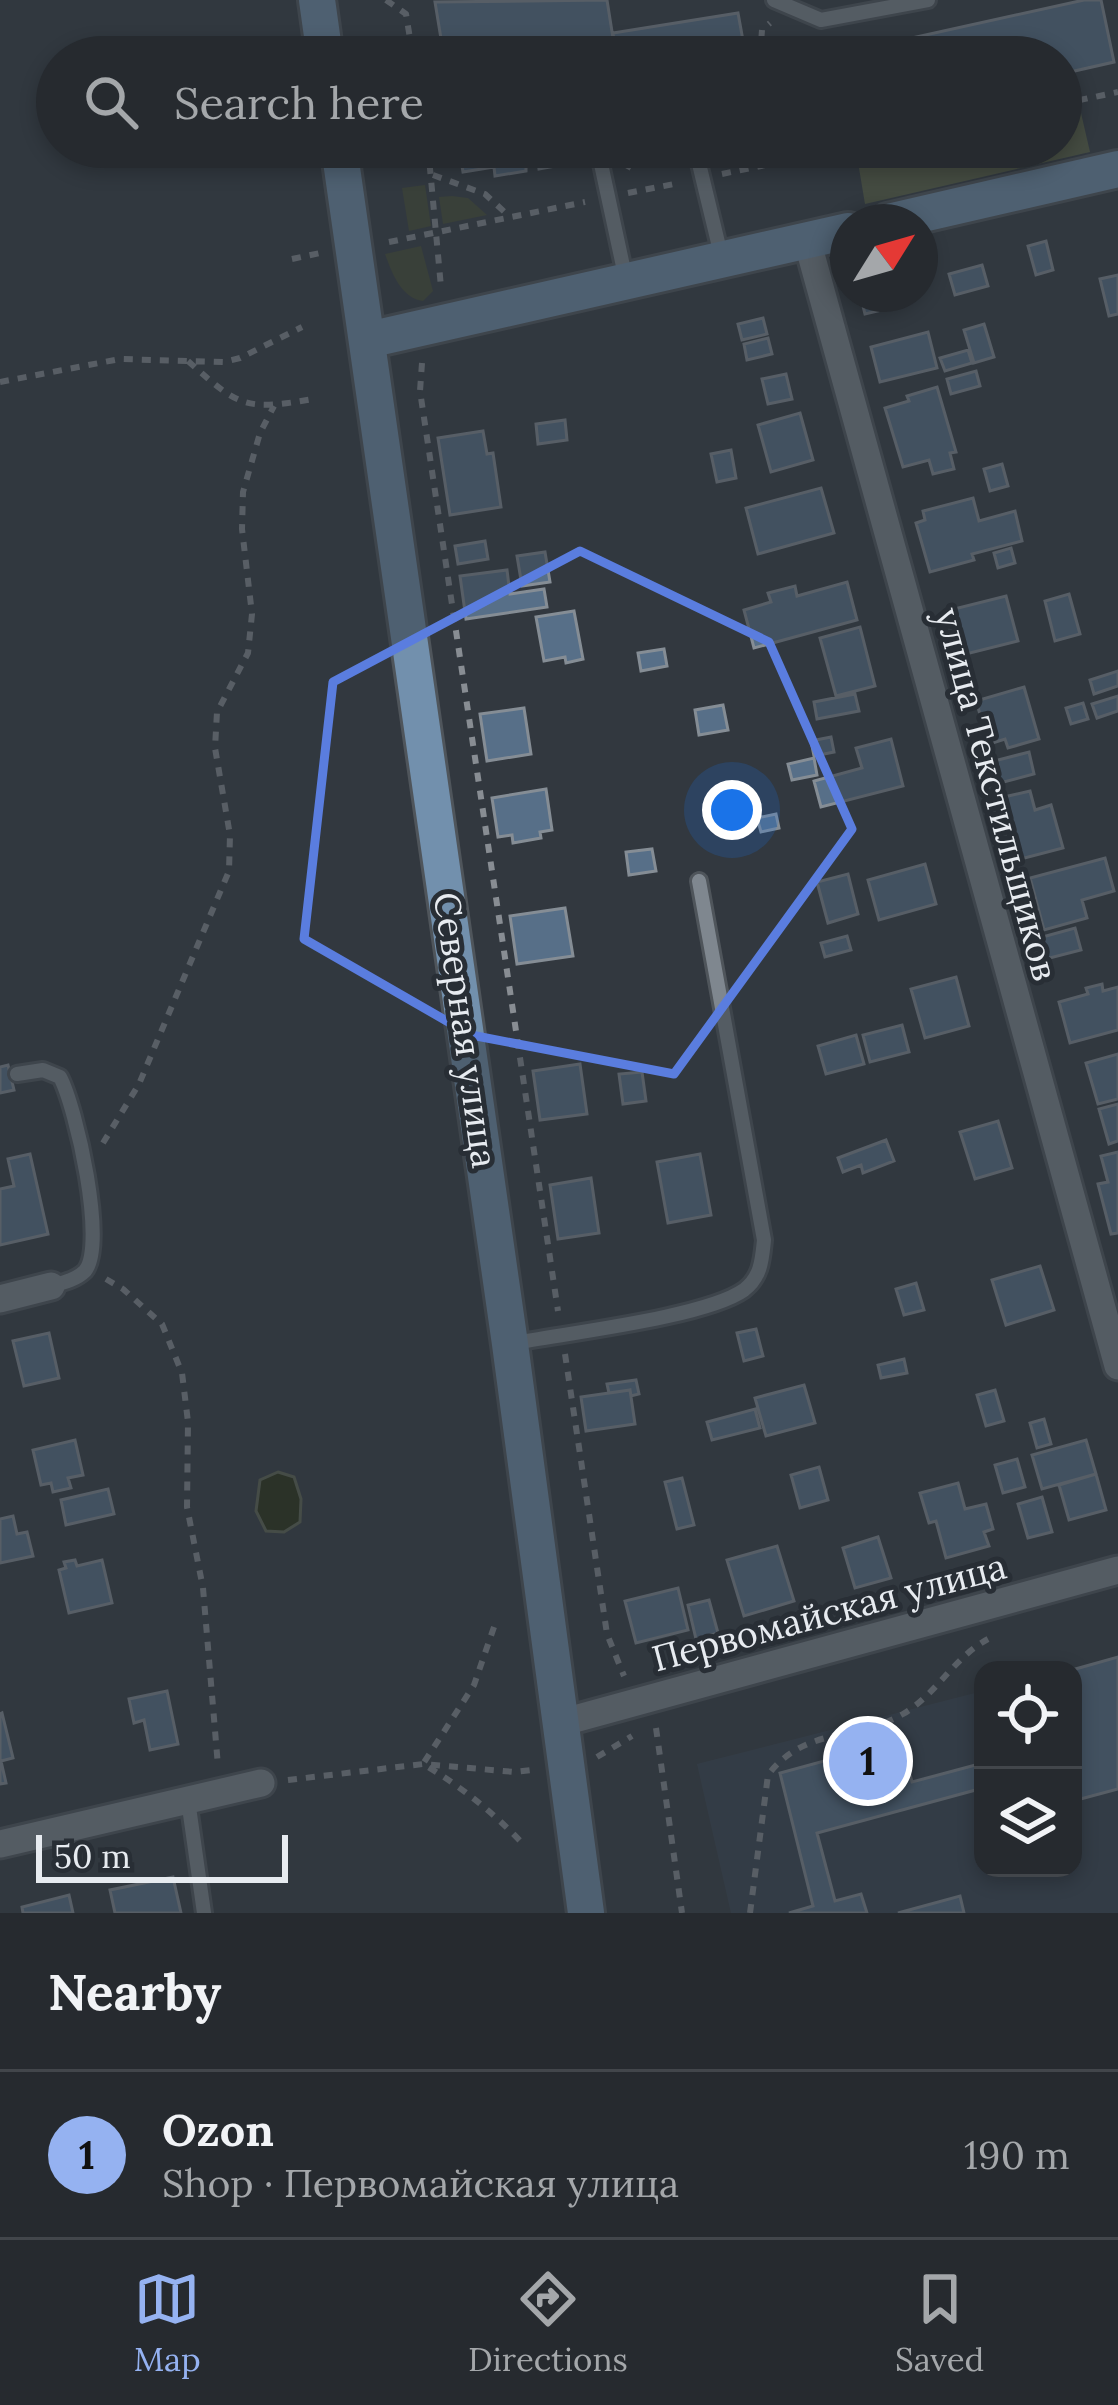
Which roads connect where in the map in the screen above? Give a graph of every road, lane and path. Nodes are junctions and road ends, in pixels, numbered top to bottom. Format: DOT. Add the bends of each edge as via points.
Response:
graph roads {
  1 [pos="317,0"];
  2 [pos="386,0"];
  3 [pos="928,0"];
  4 [pos="780,4"];
  5 [pos="323,36"];
  6 [pos="410,36"];
  7 [pos="762,36"];
  8 [pos="1118,92"];
  9 [pos="1082,100"];
  10 [pos="342,168"];
  11 [pos="432,168"];
  12 [pos="602,168"];
  13 [pos="700,168"];
  14 [pos="1118,170"];
  15 [pos="433,175"];
  16 [pos="938,211"];
  17 [pos="510,218"];
  18 [pos="830,235"];
  19 [pos="807,240"];
  20 [pos="329,251"];
  21 [pos="292,259"];
  22 [pos="722,260"];
  23 [pos="626,282"];
  24 [pos="436,325"];
  25 [pos="302,327"];
  26 [pos="368,340"];
  27 [pos="186,359"];
  28 [pos="0,382"];
  29 [pos="313,399"];
  30 [pos="274,406"];
  31 [pos="699,881"];
  32 [pos="17,1074"];
  33 [pos="87,1169"];
  34 [pos="87,1269"];
  35 [pos="50,1286"];
  36 [pos="0,1298"];
  37 [pos="562,1334"];
  38 [pos="510,1344"];
  39 [pos="1118,1366"];
  40 [pos="1118,1570"];
  41 [pos="494,1627"];
  42 [pos="1001,1631"];
  43 [pos="623,1675"];
  44 [pos="655,1722"];
  45 [pos="560,1723"];
  46 [pos="423,1764"];
  47 [pos="515,1772"];
  48 [pos="261,1783"];
  49 [pos="220,1792"];
  50 [pos="188,1800"];
  51 [pos="0,1844"];
  52 [pos="525,1846"];
  53 [pos="204,1913"];
  54 [pos="586,1913"];
  55 [pos="682,1913"];
  56 [pos="750,1913"];
  1 -- 5 [label="main road"];
  2 -- 6 [label="path" via="406,14"];
  3 -- 4 [label="lane" via="820,20"];
  4 -- 7 [label="path"];
  8 -- 9 [label="path"];
  10 -- 26 [label="main road, Северная улица"];
  11 -- 15 [label="path"];
  12 -- 23 [label="lane"];
  13 -- 22 [label="lane"];
  14 -- 16 [label="main road"];
  15 -- 17 [label="path" via="485,194"];
  15 -- 24 [label="path" via="442,296"];
  18 -- 19 [label="main road"];
  19 -- 22 [label="main road"];
  19 -- 39 [label="street, улица Текстильщиков"];
  20 -- 21 [label="path"];
  22 -- 23 [label="main road"];
  23 -- 24 [label="main road"];
  24 -- 26 [label="main road"];
  24 -- 37 [label="path" via="420,391"];
  25 -- 27 [label="path" via="240,358"];
  26 -- 38 [label="main road, Северная улица"];
  27 -- 28 [label="path" via="119,359"];
  27 -- 30 [label="path" via="227,396"];
  29 -- 30 [label="path"];
  30 -- 33 [label="path" via="244,492 248,653 217,712 229,871 139,1084"];
  31 -- 37 [label="lane" via="764,1240 761,1269 746,1288 695,1309"];
  32 -- 33 [label="lane" via="60,1077"];
  33 -- 34 [label="lane"];
  34 -- 35 [label="lane"];
  34 -- 49 [label="path" via="162,1324 182,1373 187,1507 203,1588"];
  35 -- 36 [label="street"];
  37 -- 38 [label="lane"];
  37 -- 43 [label="path" via="607,1634"];
  38 -- 45 [label="main road, Северная улица"];
  40 -- 45 [label="street, Первомайская улица"];
  41 -- 46 [label="path" via="474,1685"];
  42 -- 56 [label="path" via="969,1649 939,1687 900,1716 781,1758 768,1775"];
  44 -- 55 [label="path"];
  45 -- 54 [label="main road, Северная улица"];
  46 -- 47 [label="path"];
  46 -- 48 [label="path"];
  46 -- 52 [label="path"];
  48 -- 49 [label="street"];
  49 -- 50 [label="street"];
  50 -- 51 [label="street"];
  50 -- 53 [label="lane"];
}
